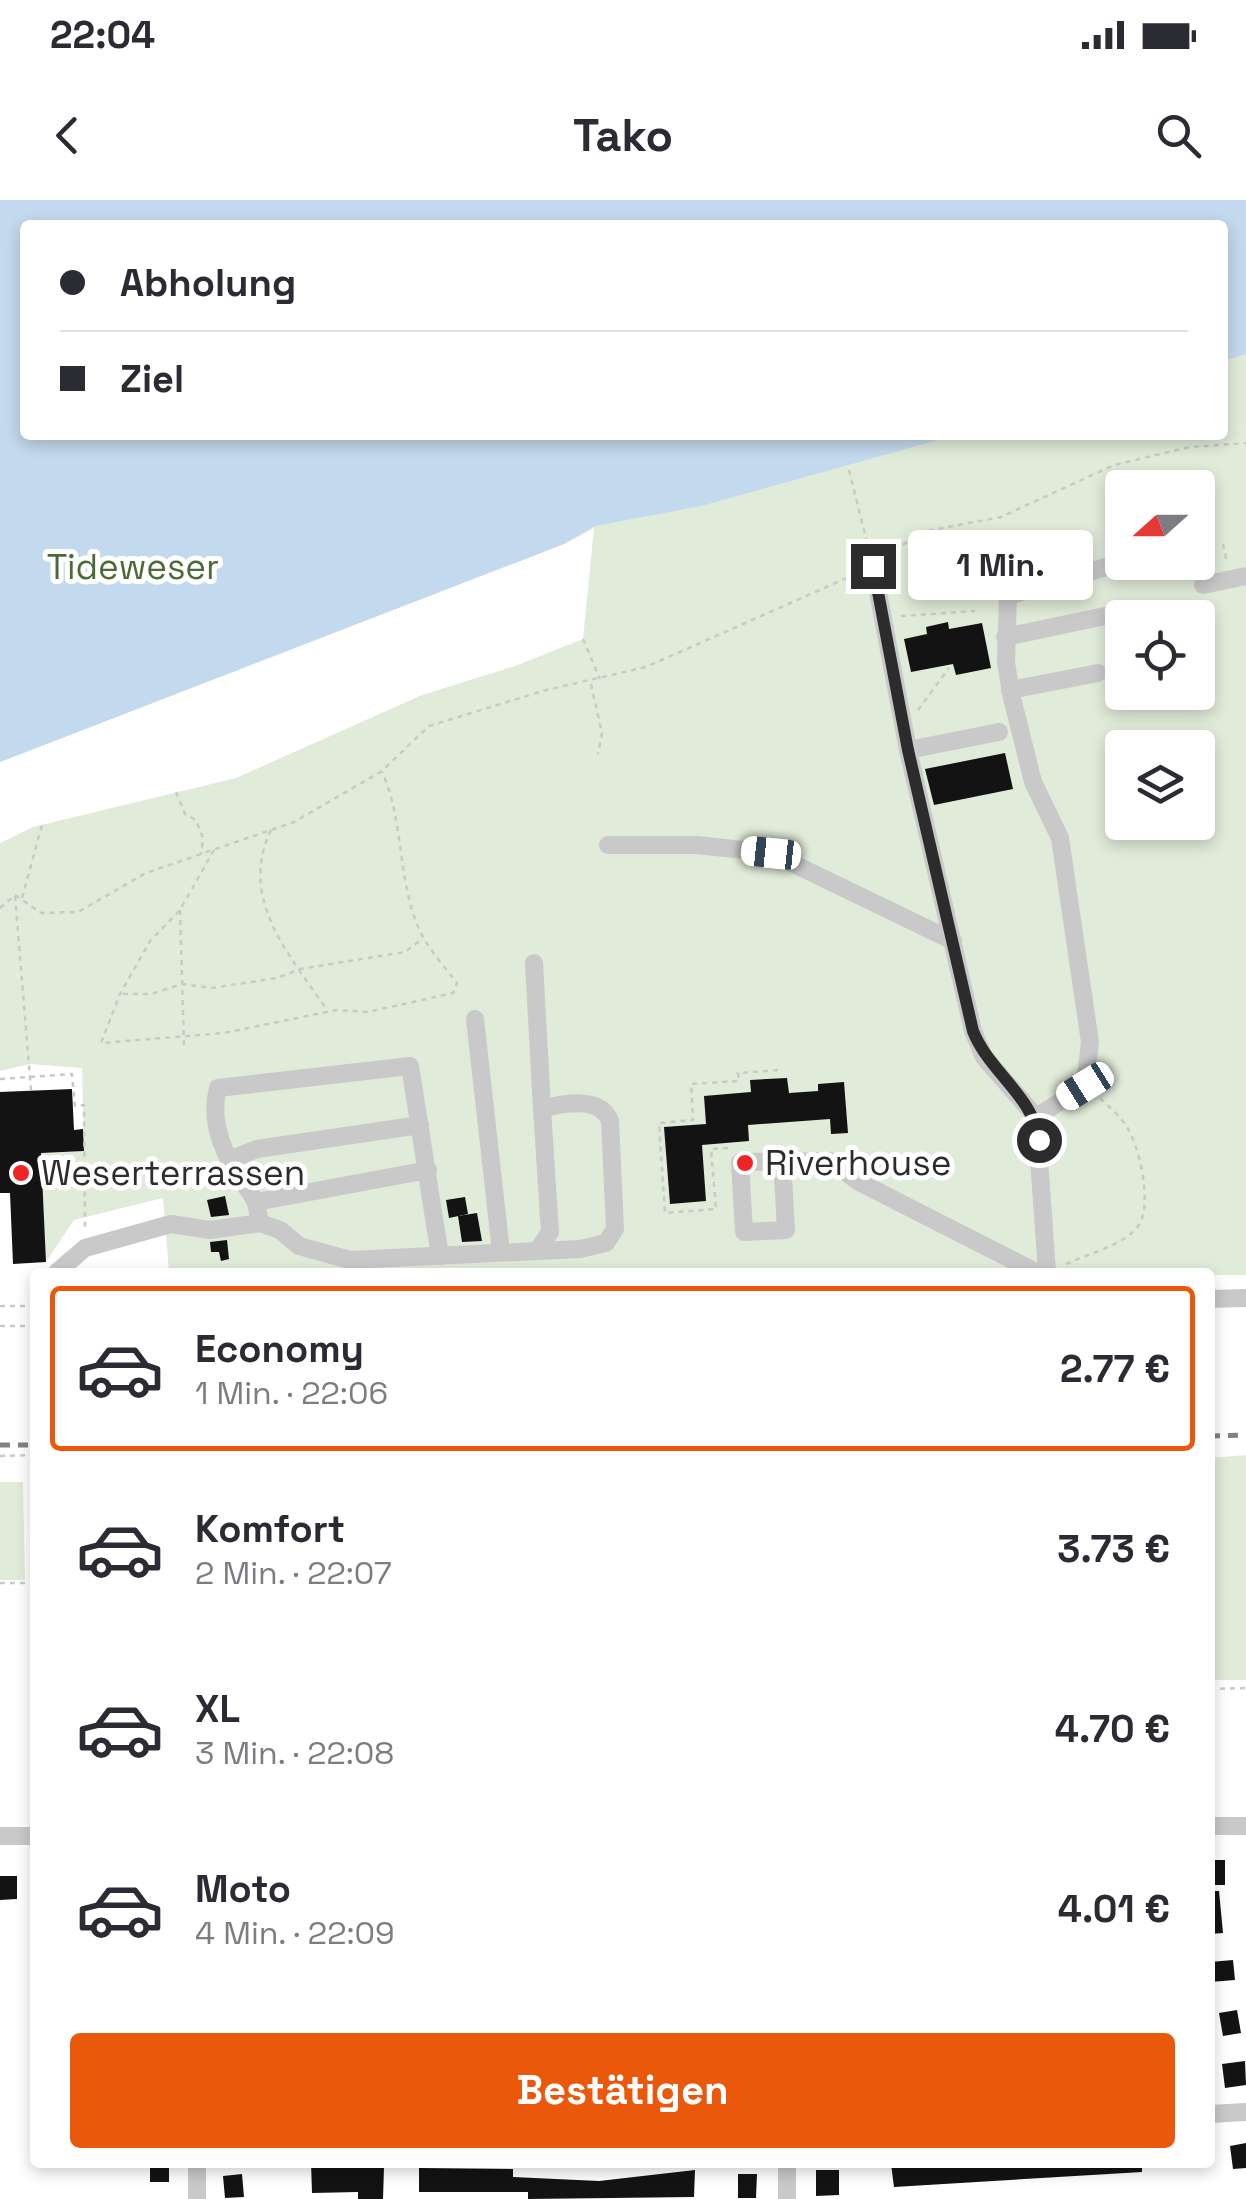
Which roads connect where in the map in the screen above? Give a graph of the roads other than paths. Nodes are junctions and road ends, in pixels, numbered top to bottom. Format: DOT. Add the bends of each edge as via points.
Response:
graph roads {
  1 [pos="873,566"];
  2 [pos="1105,567"];
  3 [pos="1246,576"];
  4 [pos="990,577"];
  5 [pos="1203,585"];
  6 [pos="1008,596"];
  7 [pos="1105,616"];
  8 [pos="1006,637"];
  9 [pos="1098,673"];
  10 [pos="1010,690"];
  11 [pos="1000,732"];
  12 [pos="908,750"];
  13 [pos="608,845"];
  14 [pos="953,941"];
  15 [pos="534,963"];
  16 [pos="475,1019"];
  17 [pos="542,1109"];
  18 [pos="1036,1117"];
  19 [pos="420,1125"];
  20 [pos="229,1160"];
  21 [pos="782,1160"];
  22 [pos="428,1170"];
  23 [pos="256,1202"];
  24 [pos="260,1224"];
  25 [pos="538,1250"];
  26 [pos="501,1252"];
  27 [pos="440,1256"];
  28 [pos="61,1268"];
  29 [pos="1028,1268"];
  30 [pos="1046,1268"];
  31 [pos="1246,1298"];
  32 [pos="1215,1299"];
  33 [pos="1215,1826"];
  34 [pos="1245,1826"];
  35 [pos="1246,1835"];
  36 [pos="0,1836"];
  37 [pos="30,1836"];
  38 [pos="1246,2112"];
  39 [pos="1215,2114"];
  40 [pos="197,2168"];
  41 [pos="787,2168"];
  42 [pos="198,2199"];
  43 [pos="787,2199"];
  1 -- 12 [label="street"];
  2 -- 6 [label="street"];
  3 -- 5 [label="street"];
  4 -- 6 [label="street"];
  6 -- 8 [label="street"];
  7 -- 8 [label="street"];
  8 -- 10 [label="street"];
  9 -- 10 [label="street"];
  10 -- 18 [label="street" via="1033,782 1060,838 1090,1042 1085,1086"];
  11 -- 12 [label="street"];
  12 -- 14 [label="street"];
  13 -- 14 [label="street" via="771,853"];
  14 -- 18 [label="street" via="984,1057"];
  15 -- 17 [label="street"];
  16 -- 26 [label="street"];
  17 -- 25 [label="street" via="550,1232"];
  17 -- 25 [label="street" via="592,1104 606,1110 615,1229 606,1243"];
  18 -- 30 [label="street"];
  19 -- 20 [label="street" via="257,1149"];
  19 -- 20 [label="street" via="410,1066 218,1088 218,1138"];
  19 -- 22 [label="street"];
  20 -- 23 [label="street"];
  21 -- 21 [label="street" via="786,1230 744,1232 740,1162"];
  21 -- 29 [label="street" via="831,1161 859,1182"];
  22 -- 23 [label="street"];
  22 -- 27 [label="street"];
  23 -- 24 [label="street"];
  24 -- 27 [label="street" via="299,1246 350,1260"];
  24 -- 28 [label="street" via="210,1230 171,1224 85,1248"];
  25 -- 26 [label="street"];
  26 -- 27 [label="street"];
  31 -- 32 [label="street"];
  33 -- 34 [label="street"];
  34 -- 35 [label="street"];
  36 -- 37 [label="street"];
  38 -- 39 [label="street"];
  40 -- 42 [label="street"];
  41 -- 43 [label="street"];
}
